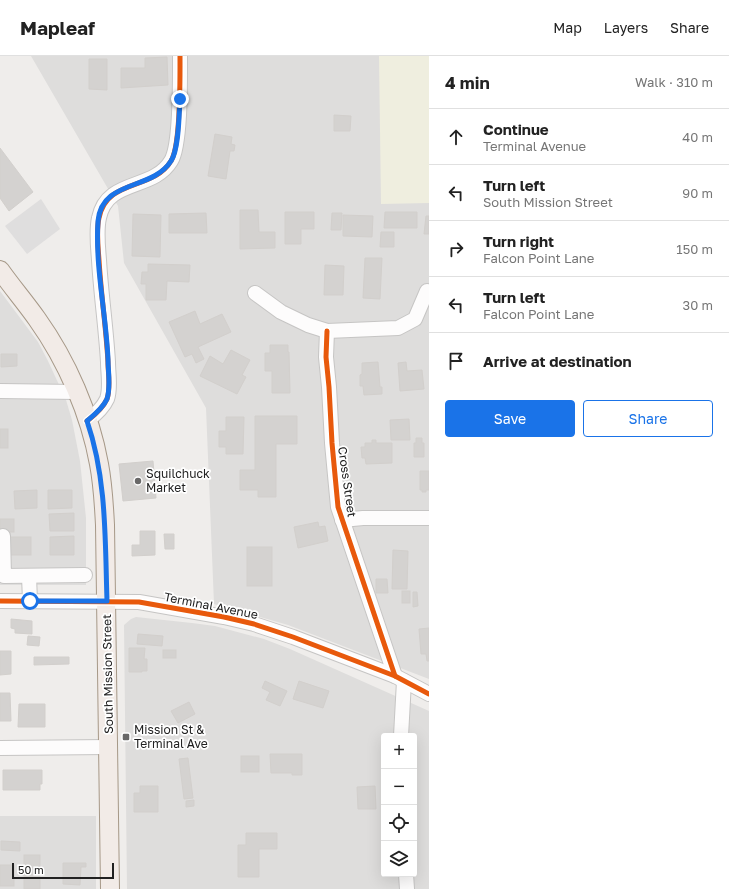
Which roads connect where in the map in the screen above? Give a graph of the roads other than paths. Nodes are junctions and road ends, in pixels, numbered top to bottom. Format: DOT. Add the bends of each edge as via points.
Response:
graph roads {
  1 [pos="180,56"];
  2 [pos="0,270"];
  3 [pos="427,291"];
  4 [pos="254,293"];
  5 [pos="327,331"];
  6 [pos="0,391"];
  7 [pos="77,392"];
  8 [pos="87,421"];
  9 [pos="429,518"];
  10 [pos="342,520"];
  11 [pos="3,536"];
  12 [pos="85,575"];
  13 [pos="30,576"];
  14 [pos="0,601"];
  15 [pos="30,601"];
  16 [pos="107,601"];
  17 [pos="399,679"];
  18 [pos="429,694"];
  19 [pos="401,733"];
  20 [pos="109,747"];
  21 [pos="0,748"];
  22 [pos="406,877"];
  23 [pos="110,889"];
  24 [pos="407,889"];
  1 -- 8 [label="street" via="177,144 172,160 151,179 112,194 103,204 99,218 100,275 109,385 107,398 99,411"];
  2 -- 7 [label="main road, South Mission Street" via="37,319"];
  3 -- 5 [label="street" via="415,319 398,328"];
  4 -- 5 [label="street" via="281,312"];
  5 -- 10 [label="street, Cross Street" via="326,357 332,443 338,507"];
  6 -- 7 [label="street"];
  7 -- 8 [label="main road, South Mission Street"];
  8 -- 16 [label="main road, South Mission Street" via="99,465 103,496"];
  9 -- 10 [label="street"];
  10 -- 17 [label="street, Cross Street"];
  11 -- 13 [label="street" via="4,576"];
  12 -- 13 [label="street"];
  13 -- 15 [label="street"];
  14 -- 15 [label="street, Terminal Avenue"];
  15 -- 16 [label="street, Terminal Avenue"];
  16 -- 17 [label="street, Terminal Avenue" via="139,602 254,624 293,636"];
  16 -- 20 [label="main road, South Mission Street"];
  17 -- 18 [label="street, Terminal Avenue"];
  17 -- 19 [label="street, Cross Street"];
  20 -- 21 [label="street"];
  20 -- 23 [label="main road, South Mission Street"];
  22 -- 24 [label="street"];
}
